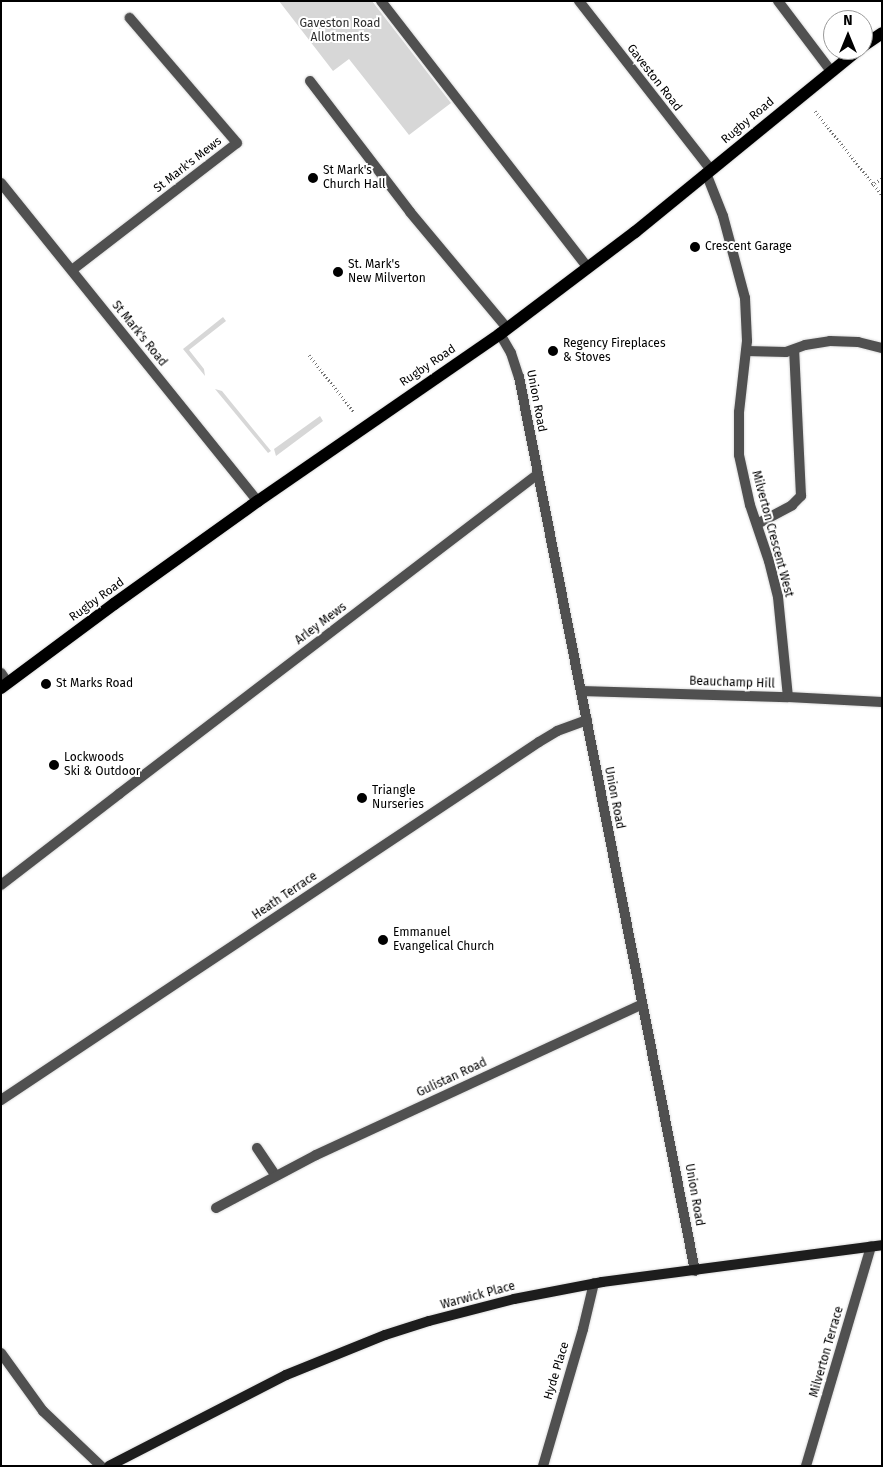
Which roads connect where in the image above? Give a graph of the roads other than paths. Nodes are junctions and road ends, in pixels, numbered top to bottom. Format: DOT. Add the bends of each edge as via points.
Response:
graph roads {
  1 [pos="381,1"];
  2 [pos="578,1"];
  3 [pos="778,1"];
  4 [pos="130,18"];
  5 [pos="845,60"];
  6 [pos="831,71"];
  7 [pos="310,81"];
  8 [pos="708,171"];
  9 [pos="1,183"];
  10 [pos="588,268"];
  11 [pos="72,270"];
  12 [pos="503,331"];
  13 [pos="882,348"];
  14 [pos="794,350"];
  15 [pos="746,351"];
  16 [pos="538,474"];
  17 [pos="258,501"];
  18 [pos="757,524"];
  19 [pos="4,682"];
  20 [pos="581,691"];
  21 [pos="788,697"];
  22 [pos="882,702"];
  23 [pos="587,720"];
  24 [pos="1,885"];
  25 [pos="641,1005"];
  26 [pos="1,1100"];
  27 [pos="257,1148"];
  28 [pos="275,1175"];
  29 [pos="216,1208"];
  30 [pos="882,1245"];
  31 [pos="871,1246"];
  32 [pos="695,1270"];
  33 [pos="594,1283"];
  34 [pos="1,1353"];
  35 [pos="101,1466"];
  36 [pos="109,1466"];
  37 [pos="543,1466"];
  38 [pos="806,1466"];
  1 -- 10 [label="street"];
  2 -- 8 [label="street, Gaveston Road"];
  3 -- 6 [label="street"];
  4 -- 11 [label="street, St Mark's Mews" via="236,143"];
  5 -- 6 [label="main road, Rugby Road"];
  6 -- 8 [label="main road, Rugby Road"];
  7 -- 12 [label="street, Union Road"];
  8 -- 10 [label="main road, Rugby Road"];
  8 -- 15 [label="street, Milverton Crescent West" via="740,277 747,315"];
  9 -- 11 [label="street, St Mark's Road"];
  10 -- 12 [label="main road, Rugby Road"];
  11 -- 17 [label="street, St Mark's Road"];
  12 -- 16 [label="street, Union Road" via="517,369"];
  12 -- 17 [label="main road, Rugby Road"];
  13 -- 14 [label="street" via="858,342 830,341"];
  14 -- 15 [label="street"];
  14 -- 18 [label="street" via="802,496"];
  15 -- 18 [label="street, Milverton Crescent West" via="739,412 739,448 744,480"];
  16 -- 20 [label="street, Union Road"];
  16 -- 24 [label="street, Arley Mews"];
  17 -- 19 [label="main road, Rugby Road"];
  18 -- 21 [label="street, Milverton Crescent West" via="778,597"];
  20 -- 21 [label="street, Beauchamp Hill"];
  20 -- 23 [label="street, Union Road"];
  21 -- 22 [label="street, Beauchamp Hill"];
  23 -- 25 [label="street, Union Road"];
  23 -- 26 [label="street, Heath Terrace" via="551,734"];
  25 -- 28 [label="street, Gulistan Road"];
  25 -- 32 [label="street, Union Road"];
  27 -- 28 [label="street"];
  28 -- 29 [label="street, Gulistan Road"];
  30 -- 31 [label="main road, Warwick Place"];
  31 -- 32 [label="main road, Warwick Place"];
  31 -- 38 [label="street, Milverton Terrace"];
  32 -- 33 [label="main road, Warwick Place"];
  33 -- 36 [label="main road, Warwick Place" via="500,1302 385,1335 286,1375"];
  33 -- 37 [label="street, Hyde Place"];
  34 -- 35 [label="street" via="43,1411"];
}
